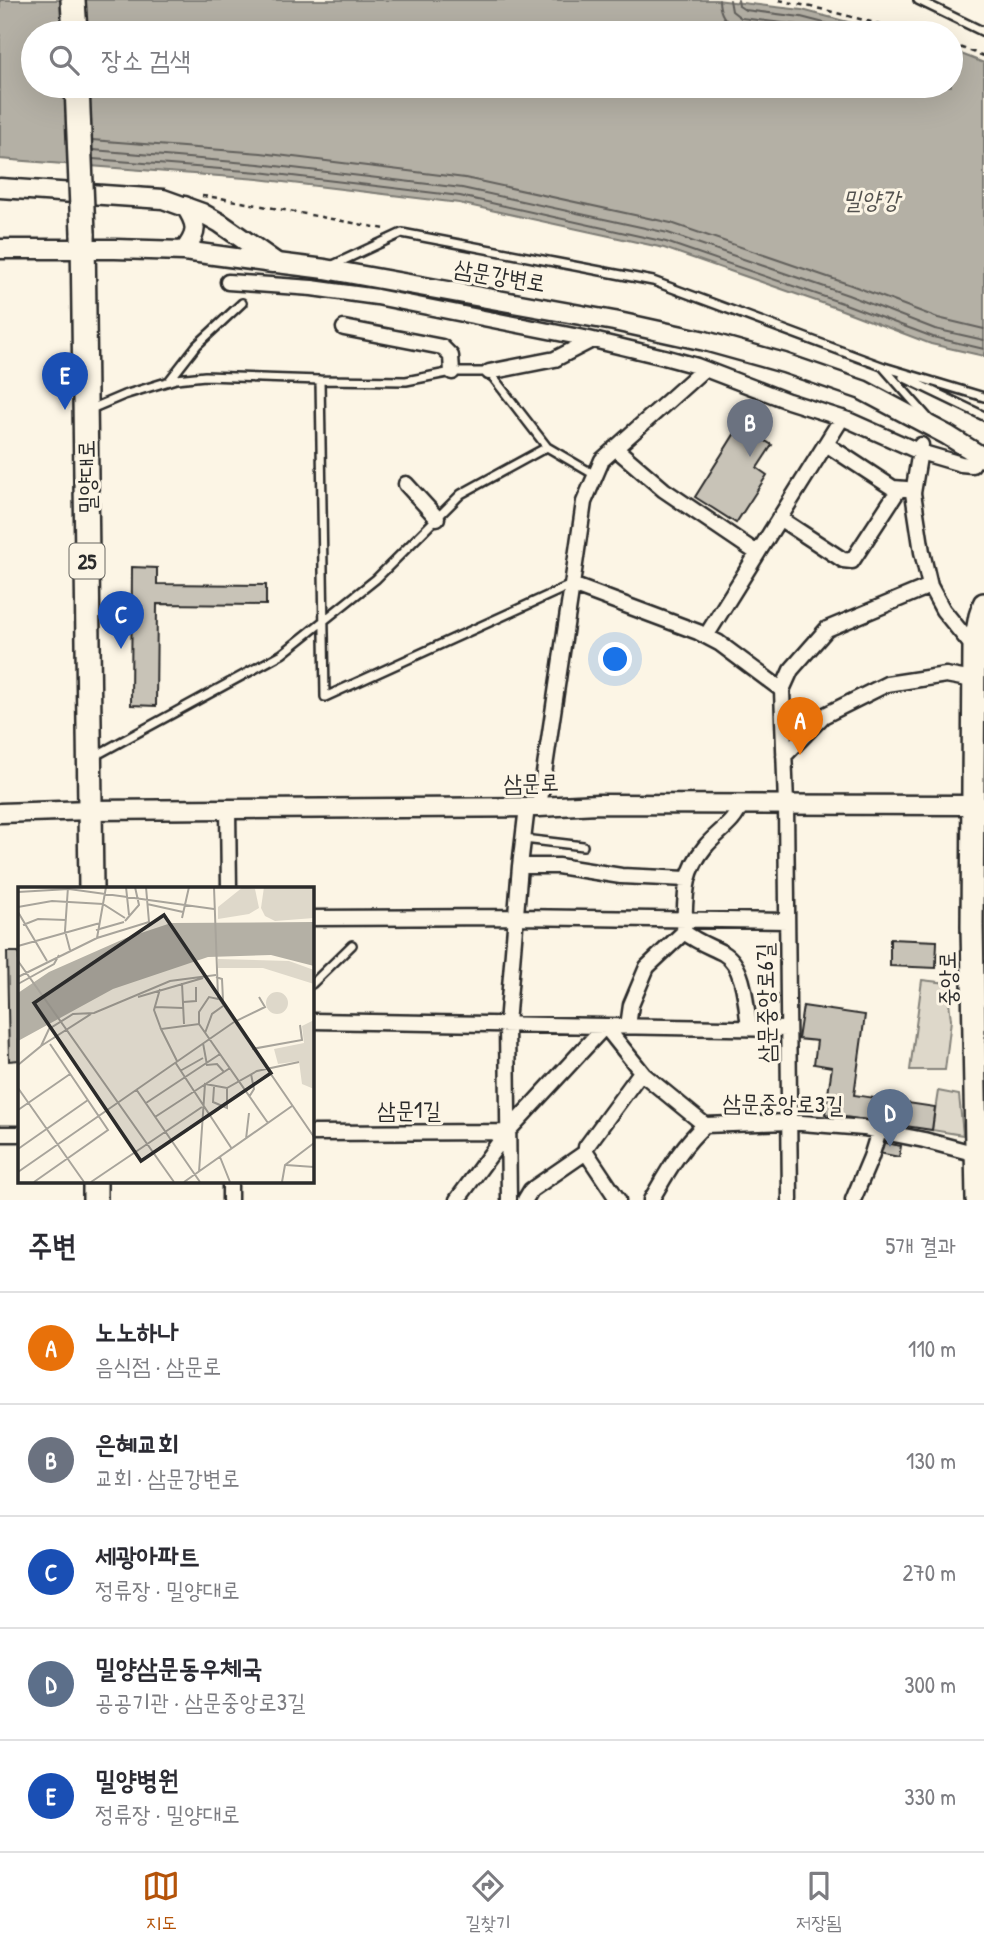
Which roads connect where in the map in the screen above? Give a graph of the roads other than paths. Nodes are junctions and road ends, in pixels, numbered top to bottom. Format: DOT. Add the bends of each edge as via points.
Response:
graph roads {
  1 [pos="73,0"];
  2 [pos="918,0"];
  3 [pos="74,21"];
  4 [pos="961,21"];
  5 [pos="963,22"];
  6 [pos="984,32"];
  7 [pos="77,98"];
  8 [pos="0,188"];
  9 [pos="185,206"];
  10 [pos="83,241"];
  11 [pos="0,249"];
  12 [pos="20,250"];
  13 [pos="184,251"];
  14 [pos="0,257"];
  15 [pos="277,263"];
  16 [pos="325,268"];
  17 [pos="228,282"];
  18 [pos="242,303"];
  19 [pos="344,328"];
  20 [pos="592,340"];
  21 [pos="884,367"];
  22 [pos="704,369"];
  23 [pos="452,372"];
  24 [pos="489,372"];
  25 [pos="320,380"];
  26 [pos="169,381"];
  27 [pos="984,397"];
  28 [pos="85,411"];
  29 [pos="984,416"];
  30 [pos="842,418"];
  31 [pos="940,432"];
  32 [pos="826,444"];
  33 [pos="547,447"];
  34 [pos="615,448"];
  35 [pos="920,448"];
  36 [pos="981,456"];
  37 [pos="595,476"];
  38 [pos="407,484"];
  39 [pos="906,489"];
  40 [pos="437,518"];
  41 [pos="779,518"];
  42 [pos="757,553"];
  43 [pos="572,585"];
  44 [pos="930,586"];
  45 [pos="984,604"];
  46 [pos="324,621"];
  47 [pos="706,636"];
  48 [pos="979,648"];
  49 [pos="973,680"];
  50 [pos="782,690"];
  51 [pos="784,756"];
  52 [pos="90,759"];
  53 [pos="740,805"];
  54 [pos="786,805"];
  55 [pos="978,806"];
  56 [pos="533,807"];
  57 [pos="228,809"];
  58 [pos="90,810"];
  59 [pos="0,814"];
  60 [pos="523,839"];
  61 [pos="583,845"];
  62 [pos="520,866"];
  63 [pos="687,880"];
  64 [pos="91,887"];
  65 [pos="229,887"];
  66 [pos="515,917"];
  67 [pos="313,918"];
  68 [pos="787,921"];
  69 [pos="685,926"];
  70 [pos="352,945"];
  71 [pos="313,983"];
  72 [pos="979,1007"];
  73 [pos="313,1021"];
  74 [pos="508,1024"];
  75 [pos="605,1026"];
  76 [pos="628,1026"];
  77 [pos="749,1028"];
  78 [pos="788,1029"];
  79 [pos="641,1072"];
  80 [pos="789,1122"];
  81 [pos="705,1125"];
  82 [pos="879,1131"];
  83 [pos="508,1132"];
  84 [pos="313,1133"];
  85 [pos="0,1134"];
  86 [pos="18,1134"];
  87 [pos="586,1152"];
  88 [pos="980,1155"];
  89 [pos="95,1182"];
  90 [pos="230,1182"];
  91 [pos="95,1200"];
  92 [pos="230,1200"];
  93 [pos="457,1200"];
  94 [pos="509,1200"];
  95 [pos="525,1200"];
  96 [pos="618,1200"];
  97 [pos="651,1200"];
  98 [pos="790,1200"];
  99 [pos="853,1200"];
  100 [pos="976,1200"];
  1 -- 3 [label="main road"];
  2 -- 4 [label="lane"];
  5 -- 6 [label="lane"];
  7 -- 10 [label="main road, 밀양대로, bridge"];
  8 -- 9 [label="street, 삼문강변로" via="163,199"];
  9 -- 13 [label="street" via="194,218 195,233"];
  9 -- 15 [label="street, 삼문강변로" via="220,223"];
  10 -- 12 [label="street"];
  10 -- 13 [label="street" via="115,249"];
  10 -- 28 [label="main road, 밀양대로 / 25"];
  11 -- 12 [label="street"];
  12 -- 14 [label="street"];
  13 -- 15 [label="street"];
  15 -- 16 [label="street, 삼문강변로"];
  16 -- 21 [label="lane" via="402,233 653,281"];
  16 -- 31 [label="street, 삼문강변로" via="705,341 862,390"];
  17 -- 20 [label="street" via="377,298"];
  18 -- 26 [label="lane" via="197,345"];
  19 -- 23 [label="street" via="442,347 451,356"];
  20 -- 22 [label="street"];
  20 -- 24 [label="street" via="555,359"];
  21 -- 27 [label="lane"];
  21 -- 29 [label="lane"];
  21 -- 31 [label="lane"];
  22 -- 30 [label="street"];
  22 -- 34 [label="street"];
  23 -- 24 [label="lane"];
  23 -- 25 [label="lane" via="405,381"];
  24 -- 33 [label="lane"];
  25 -- 26 [label="lane" via="205,376"];
  25 -- 46 [label="lane"];
  26 -- 28 [label="lane"];
  28 -- 52 [label="main road, 밀양대로 / 25"];
  30 -- 32 [label="street"];
  30 -- 35 [label="street"];
  31 -- 36 [label="street, 삼문강변로"];
  32 -- 39 [label="street" via="893,488"];
  32 -- 41 [label="street"];
  33 -- 37 [label="lane"];
  33 -- 40 [label="lane" via="461,494"];
  34 -- 37 [label="street" via="602,460"];
  34 -- 42 [label="street" via="664,490"];
  35 -- 36 [label="street" via="961,464 972,465"];
  35 -- 39 [label="street"];
  37 -- 43 [label="street" via="584,502"];
  38 -- 40 [label="street"];
  39 -- 41 [label="street" via="852,561"];
  39 -- 44 [label="street"];
  40 -- 46 [label="lane" via="376,579"];
  41 -- 42 [label="street"];
  42 -- 47 [label="street"];
  43 -- 46 [label="lane" via="325,698"];
  43 -- 47 [label="street"];
  43 -- 56 [label="street"];
  44 -- 48 [label="street" via="943,610"];
  44 -- 50 [label="street" via="827,629 791,670"];
  45 -- 48 [label="main road, 중앙로"];
  46 -- 52 [label="lane" via="282,654"];
  47 -- 50 [label="street"];
  48 -- 49 [label="main road, 중앙로"];
  49 -- 51 [label="street" via="946,676 887,684 823,716"];
  49 -- 55 [label="main road, 중앙로"];
  50 -- 51 [label="street, 삼문중앙로6길"];
  51 -- 54 [label="street, 삼문중앙로6길"];
  52 -- 58 [label="main road, 밀양대로 / 25"];
  53 -- 54 [label="street, 삼문로"];
  53 -- 56 [label="street, 삼문로"];
  53 -- 63 [label="street" via="737,815 691,866"];
  54 -- 55 [label="street, 삼문로"];
  54 -- 68 [label="street, 삼문중앙로6길"];
  55 -- 72 [label="main road, 중앙로"];
  56 -- 57 [label="street, 삼문로"];
  56 -- 60 [label="street"];
  57 -- 58 [label="street, 삼문로"];
  57 -- 65 [label="street"];
  58 -- 59 [label="street, 삼문로"];
  58 -- 64 [label="main road, 밀양대로 / 25"];
  60 -- 61 [label="lane"];
  60 -- 62 [label="street"];
  62 -- 63 [label="street"];
  62 -- 66 [label="street"];
  63 -- 69 [label="street"];
  66 -- 67 [label="street"];
  66 -- 69 [label="street"];
  66 -- 74 [label="street"];
  68 -- 69 [label="street"];
  68 -- 78 [label="street, 삼문중앙로6길"];
  69 -- 76 [label="street" via="647,967 631,1005"];
  69 -- 77 [label="street" via="696,942 734,962"];
  70 -- 71 [label="lane"];
  72 -- 88 [label="main road, 중앙로"];
  73 -- 74 [label="street"];
  74 -- 75 [label="street"];
  74 -- 83 [label="street"];
  75 -- 76 [label="street"];
  75 -- 79 [label="street, 삼문중앙로3길"];
  75 -- 83 [label="street"];
  76 -- 77 [label="street"];
  77 -- 78 [label="street"];
  78 -- 80 [label="street, 삼문중앙로6길"];
  79 -- 81 [label="street, 삼문중앙로3길"];
  79 -- 87 [label="street"];
  80 -- 81 [label="street, 삼문중앙로3길"];
  80 -- 82 [label="street, 삼문중앙로3길"];
  80 -- 98 [label="street, 삼문중앙로6길"];
  81 -- 97 [label="street" via="676,1157"];
  82 -- 88 [label="street, 삼문중앙로3길"];
  82 -- 99 [label="street"];
  83 -- 84 [label="street, 삼문1길"];
  83 -- 93 [label="street"];
  83 -- 94 [label="street"];
  85 -- 86 [label="street"];
  87 -- 95 [label="street" via="531,1190"];
  87 -- 96 [label="street"];
  88 -- 100 [label="main road, 중앙로"];
  89 -- 91 [label="main road"];
  90 -- 92 [label="street"];
}
